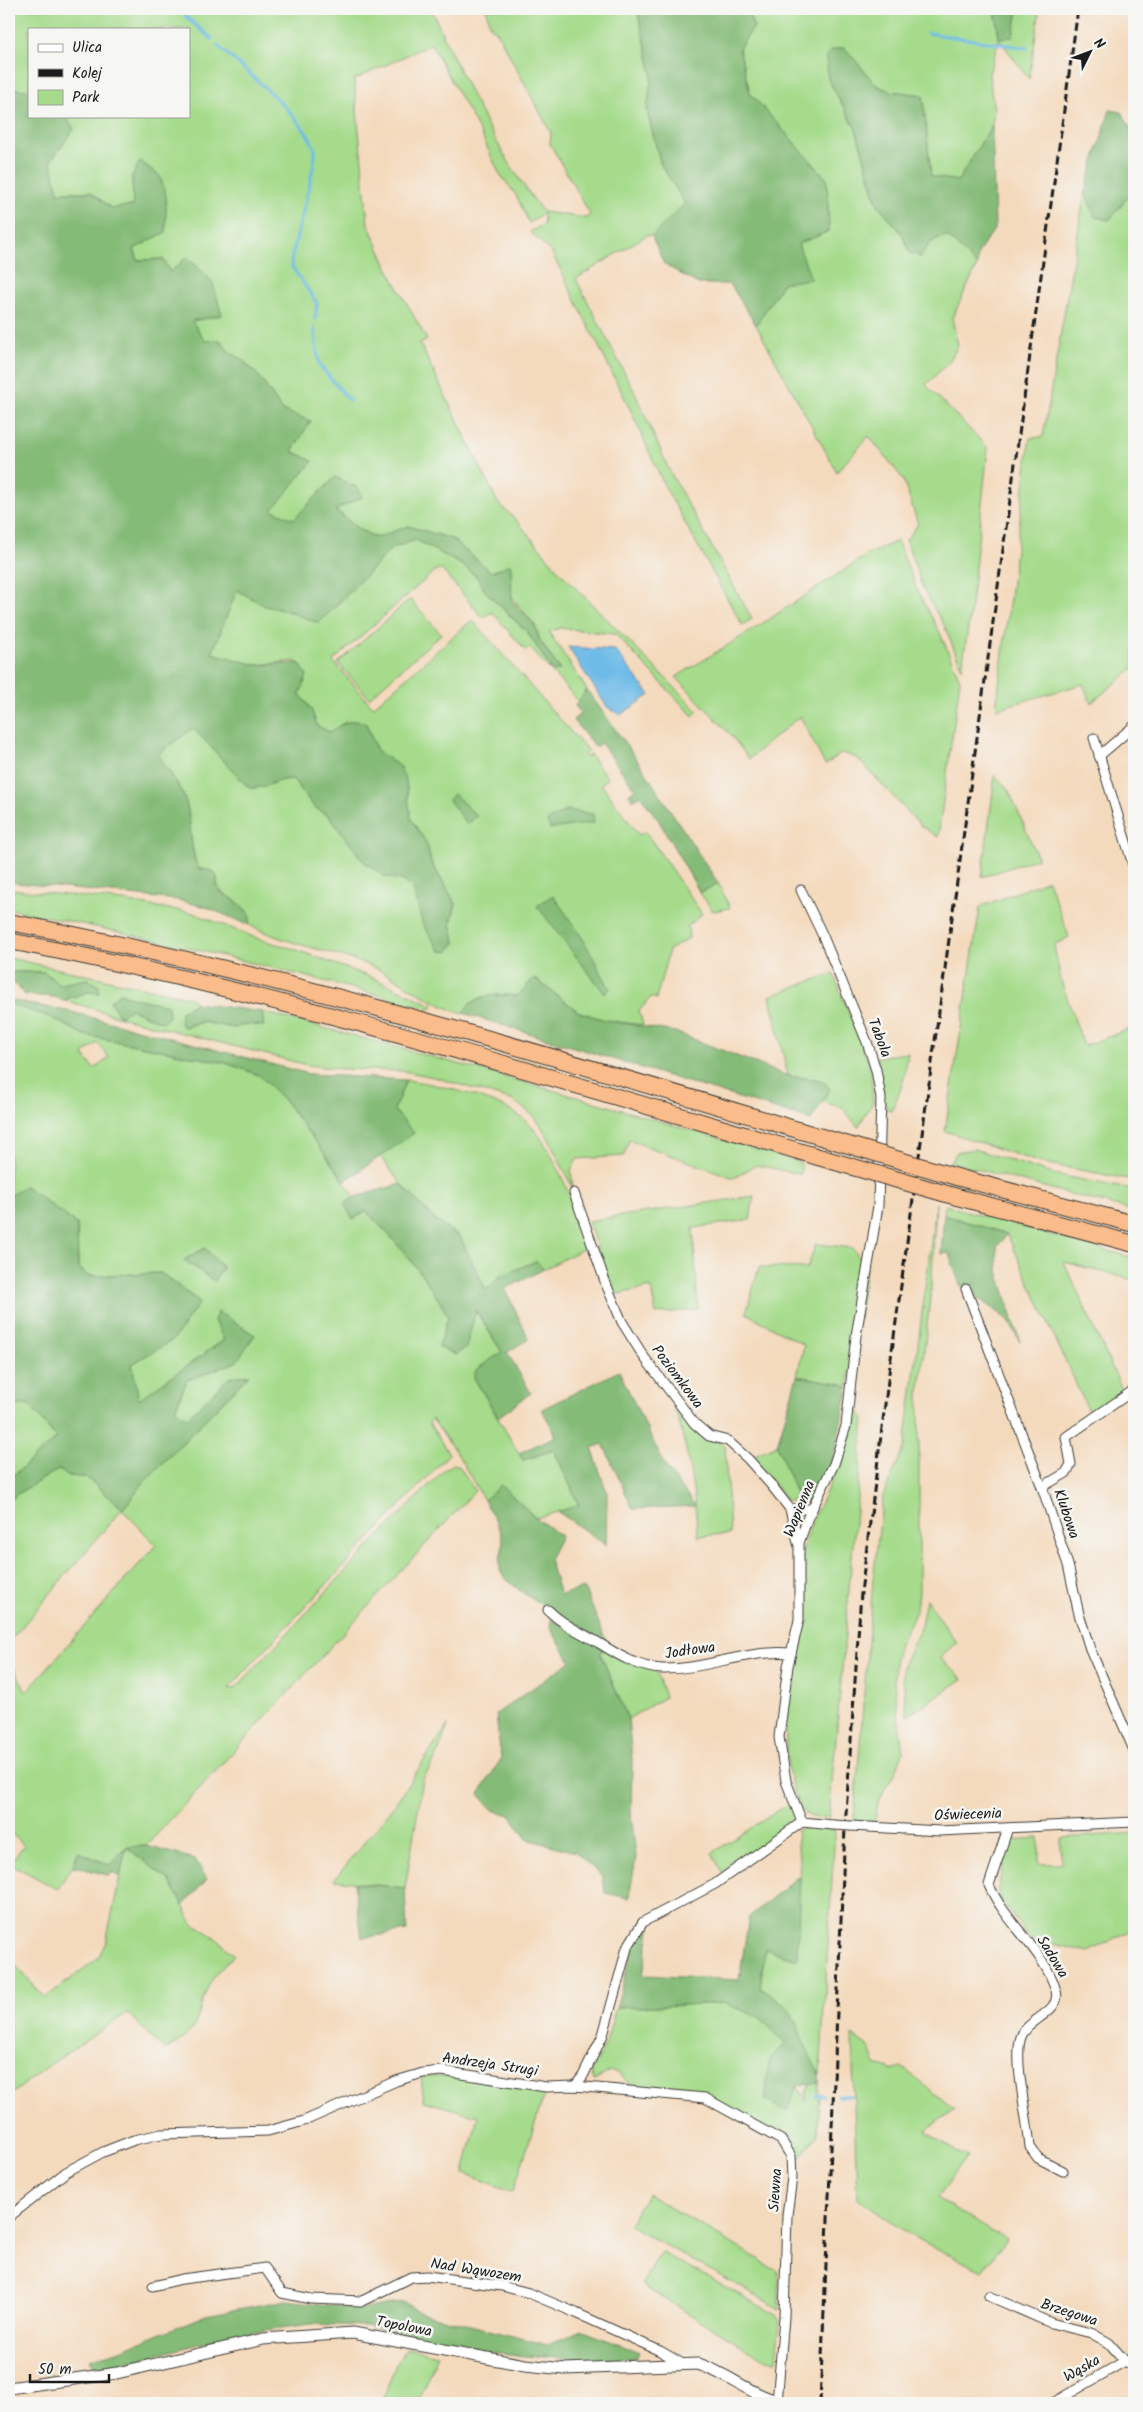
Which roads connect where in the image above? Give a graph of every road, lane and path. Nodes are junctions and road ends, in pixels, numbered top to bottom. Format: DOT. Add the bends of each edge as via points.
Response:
graph roads {
  1 [pos="1134,726"];
  2 [pos="1094,738"];
  3 [pos="1099,756"];
  4 [pos="1134,868"];
  5 [pos="801,890"];
  6 [pos="9,922"];
  7 [pos="9,941"];
  8 [pos="574,1193"];
  9 [pos="878,1206"];
  10 [pos="1134,1224"];
  11 [pos="1134,1244"];
  12 [pos="966,1289"];
  13 [pos="1134,1390"];
  14 [pos="1042,1487"];
  15 [pos="790,1509"];
  16 [pos="812,1509"];
  17 [pos="798,1543"];
  18 [pos="548,1610"];
  19 [pos="791,1653"];
  20 [pos="1134,1748"];
  21 [pos="802,1822"];
  22 [pos="1134,1822"];
  23 [pos="1008,1828"];
  24 [pos="575,2086"];
  25 [pos="1062,2171"];
  26 [pos="9,2217"];
  27 [pos="153,2286"];
  28 [pos="989,2296"];
  29 [pos="1125,2361"];
  30 [pos="681,2363"];
  31 [pos="1134,2366"];
  32 [pos="9,2388"];
  33 [pos="1134,2401"];
  34 [pos="781,2403"];
  35 [pos="1053,2403"];
  36 [pos="1131,2403"];
  1 -- 3 [label="street"];
  2 -- 3 [label="street"];
  3 -- 4 [label="street"];
  5 -- 9 [label="street, Tabola" via="826,942 876,1070 881,1098"];
  6 -- 10 [label="highway, bridge" via="297,987 487,1039 960,1178"];
  7 -- 11 [label="highway, bridge" via="295,1007 958,1197"];
  8 -- 15 [label="street, Poziomkowa" via="622,1322 644,1357 694,1423 709,1436 728,1441 748,1459"];
  9 -- 16 [label="street, Wapienna" via="856,1336 846,1426 834,1464"];
  12 -- 14 [label="street, Klubowa"];
  13 -- 14 [label="street" via="1066,1437 1071,1464 1066,1473"];
  14 -- 20 [label="street, Klubowa" via="1068,1564 1090,1649"];
  15 -- 16 [label="street"];
  15 -- 17 [label="street, Poziomkowa"];
  16 -- 17 [label="street, Wapienna"];
  17 -- 19 [label="street, Wapienna" via="799,1620"];
  18 -- 19 [label="street, Jodłowa" via="624,1658 652,1668 706,1664 764,1652"];
  19 -- 21 [label="street, Wapienna" via="779,1737 786,1781"];
  21 -- 23 [label="street, Oświecenia, bridge" via="940,1830"];
  21 -- 24 [label="street" via="714,1884 644,1922 627,1948 603,2035"];
  22 -- 23 [label="street, Oświecenia"];
  23 -- 25 [label="street, Sadowa" via="989,1885 1002,1909 1033,1948 1057,1992 1053,2007 1021,2036 1020,2064 1030,2147 1038,2158"];
  24 -- 26 [label="street, Andrzeja Strugi" via="546,2087 442,2071 423,2073 396,2081 304,2121 268,2131 155,2134 106,2150 66,2172"];
  24 -- 34 [label="street, Siewna" via="705,2098 786,2146 792,2166"];
  27 -- 30 [label="street, Nad Wąwozem" via="265,2268 282,2292 339,2302 362,2301 411,2277 427,2276 502,2286 529,2293 576,2313"];
  28 -- 29 [label="street, Brzegowa" via="1051,2324 1091,2333 1109,2343"];
  29 -- 31 [label="street, Brzegowa"];
  29 -- 35 [label="street, Wąska"];
  30 -- 32 [label="street, Topolowa" via="565,2369 353,2333 263,2339 117,2373"];
  30 -- 34 [label="street, Topolowa" via="714,2369 756,2394"];
  33 -- 36 [label="street"];
}
